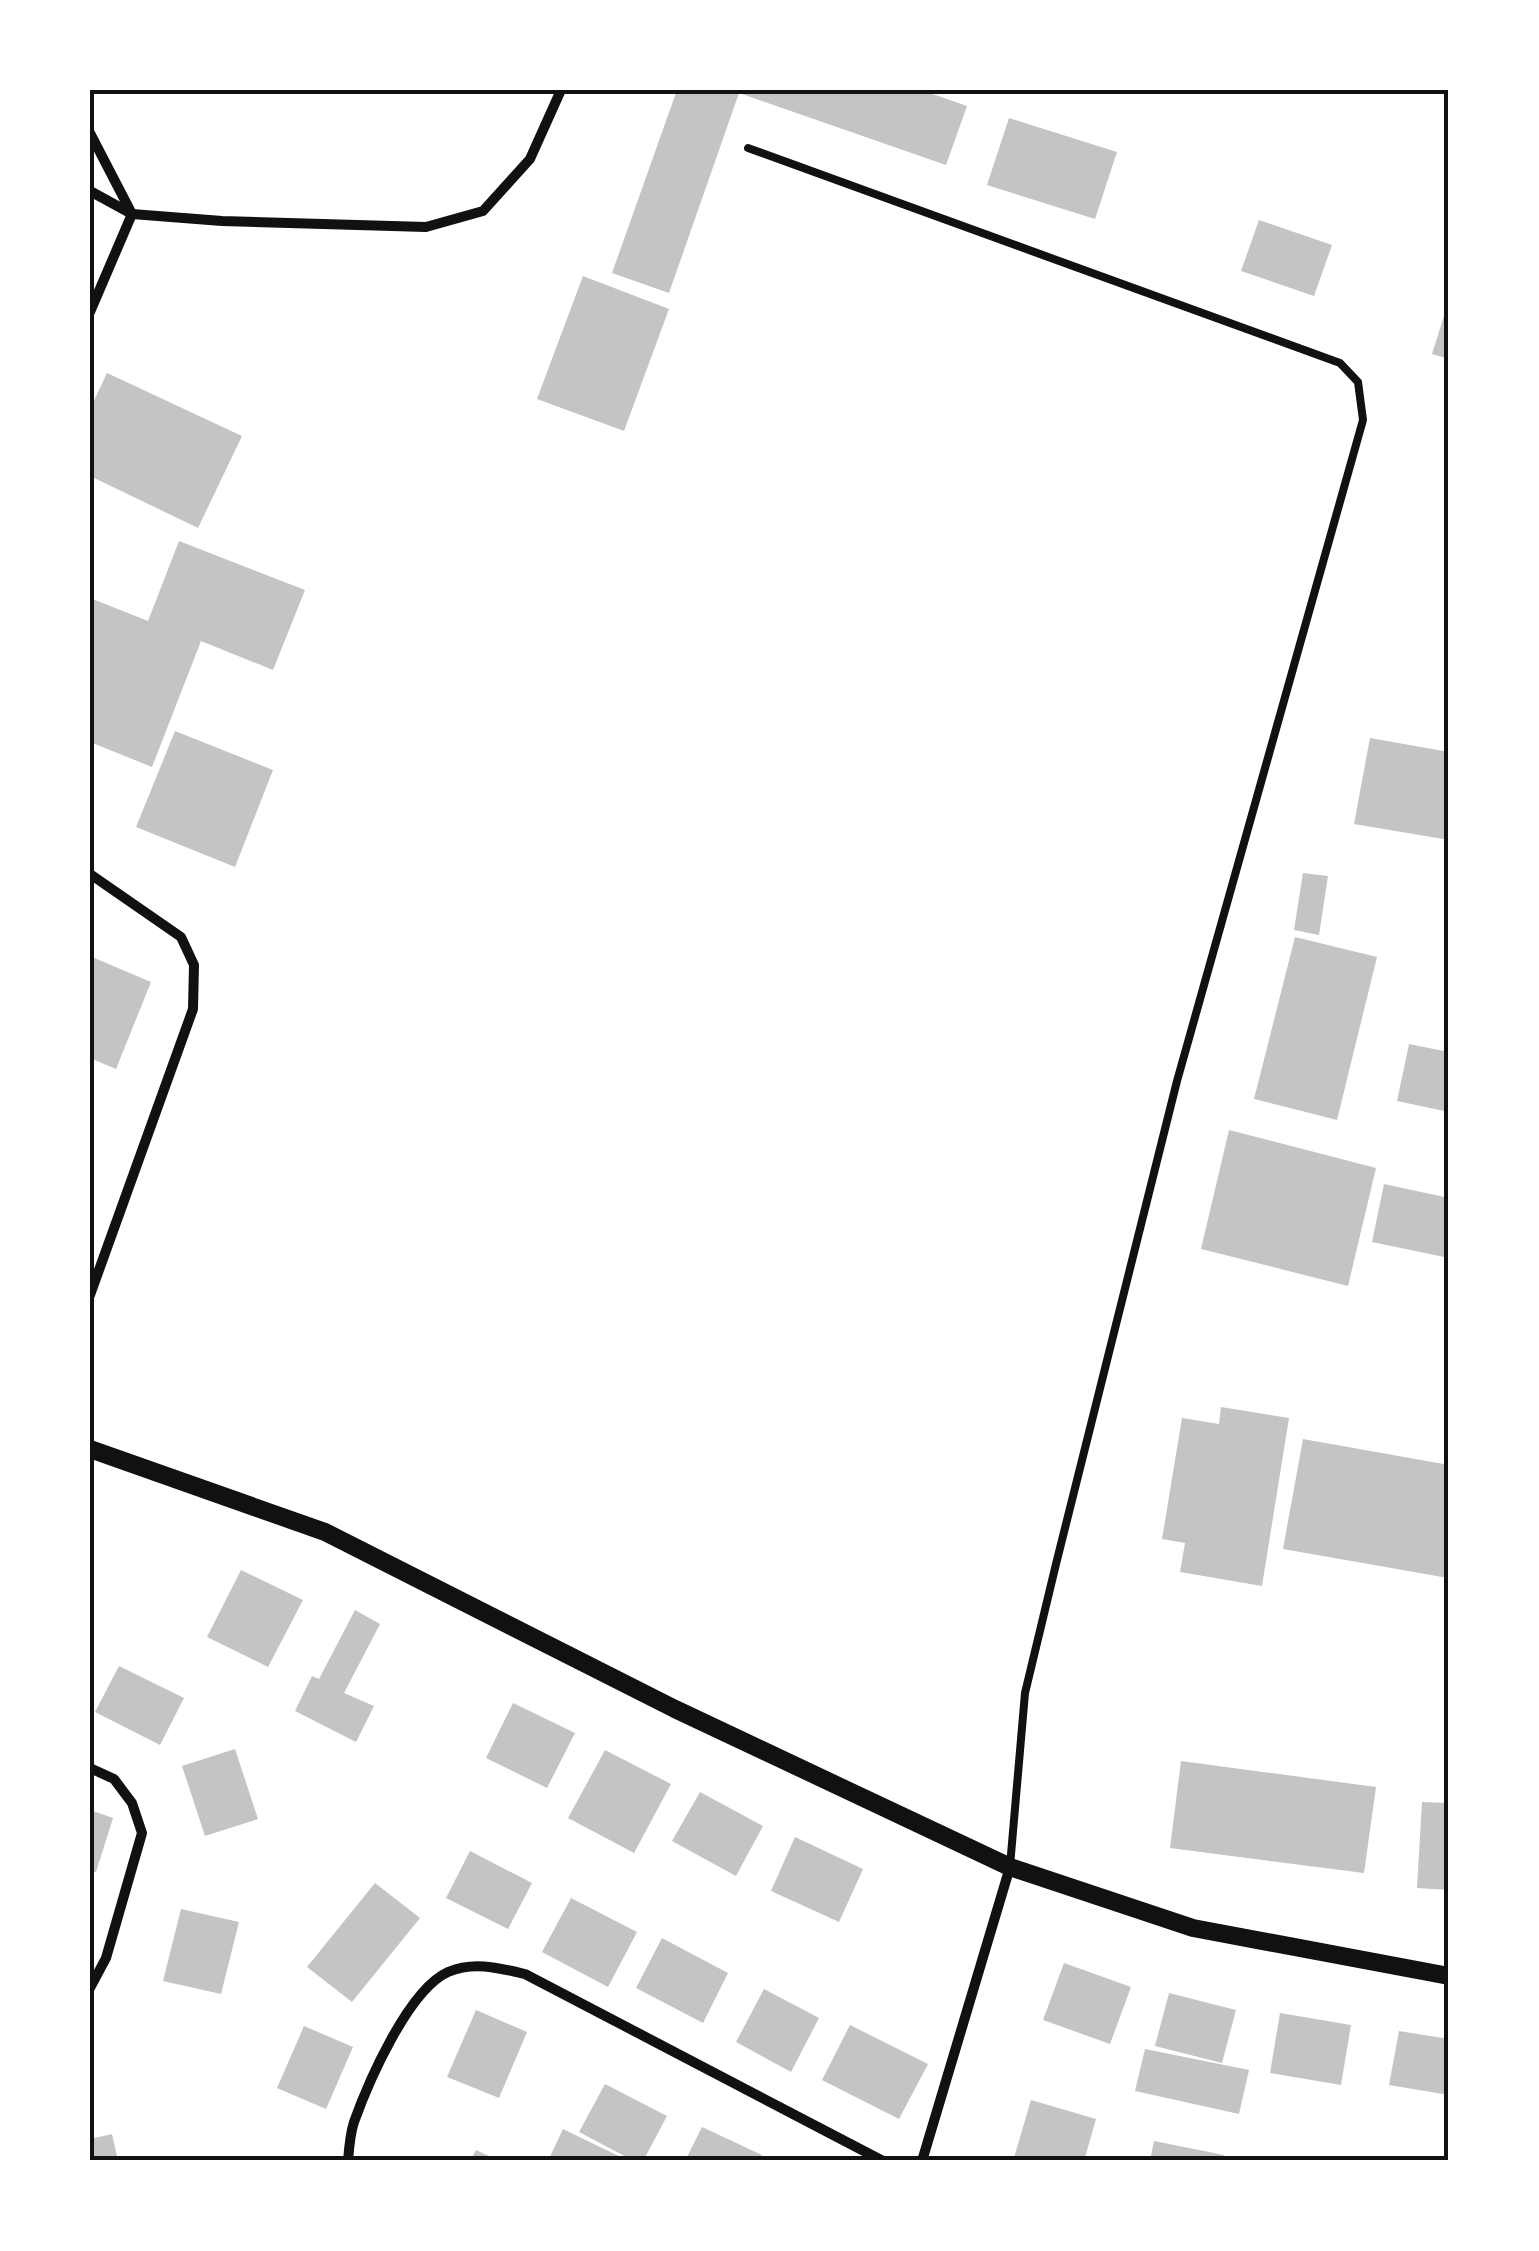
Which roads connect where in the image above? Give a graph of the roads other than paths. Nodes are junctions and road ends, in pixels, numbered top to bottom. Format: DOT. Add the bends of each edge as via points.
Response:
graph roads {
  1 [pos="561,90"];
  2 [pos="90,133"];
  3 [pos="748,148"];
  4 [pos="90,191"];
  5 [pos="132,214"];
  6 [pos="90,312"];
  7 [pos="90,874"];
  8 [pos="90,1295"];
  9 [pos="90,1449"];
  10 [pos="90,1768"];
  11 [pos="1010,1867"];
  12 [pos="1449,1976"];
  13 [pos="90,1988"];
  14 [pos="348,2161"];
  15 [pos="883,2161"];
  16 [pos="922,2161"];
  1 -- 5 [label="street" via="530,159 483,211 464,217 426,227"];
  2 -- 5 [label="street"];
  3 -- 11 [label="lane" via="1340,363 1358,382 1363,420 1177,1081 1026,1693"];
  4 -- 5 [label="street"];
  5 -- 6 [label="street"];
  7 -- 8 [label="street" via="182,937 194,965 193,1009"];
  9 -- 11 [label="street" via="325,1532"];
  10 -- 13 [label="street" via="114,1778 142,1834 106,1958"];
  11 -- 12 [label="street" via="1194,1928"];
  11 -- 16 [label="street"];
  14 -- 15 [label="street" via="352,2126 418,1997 446,1973 481,1965 524,1974"];
}
